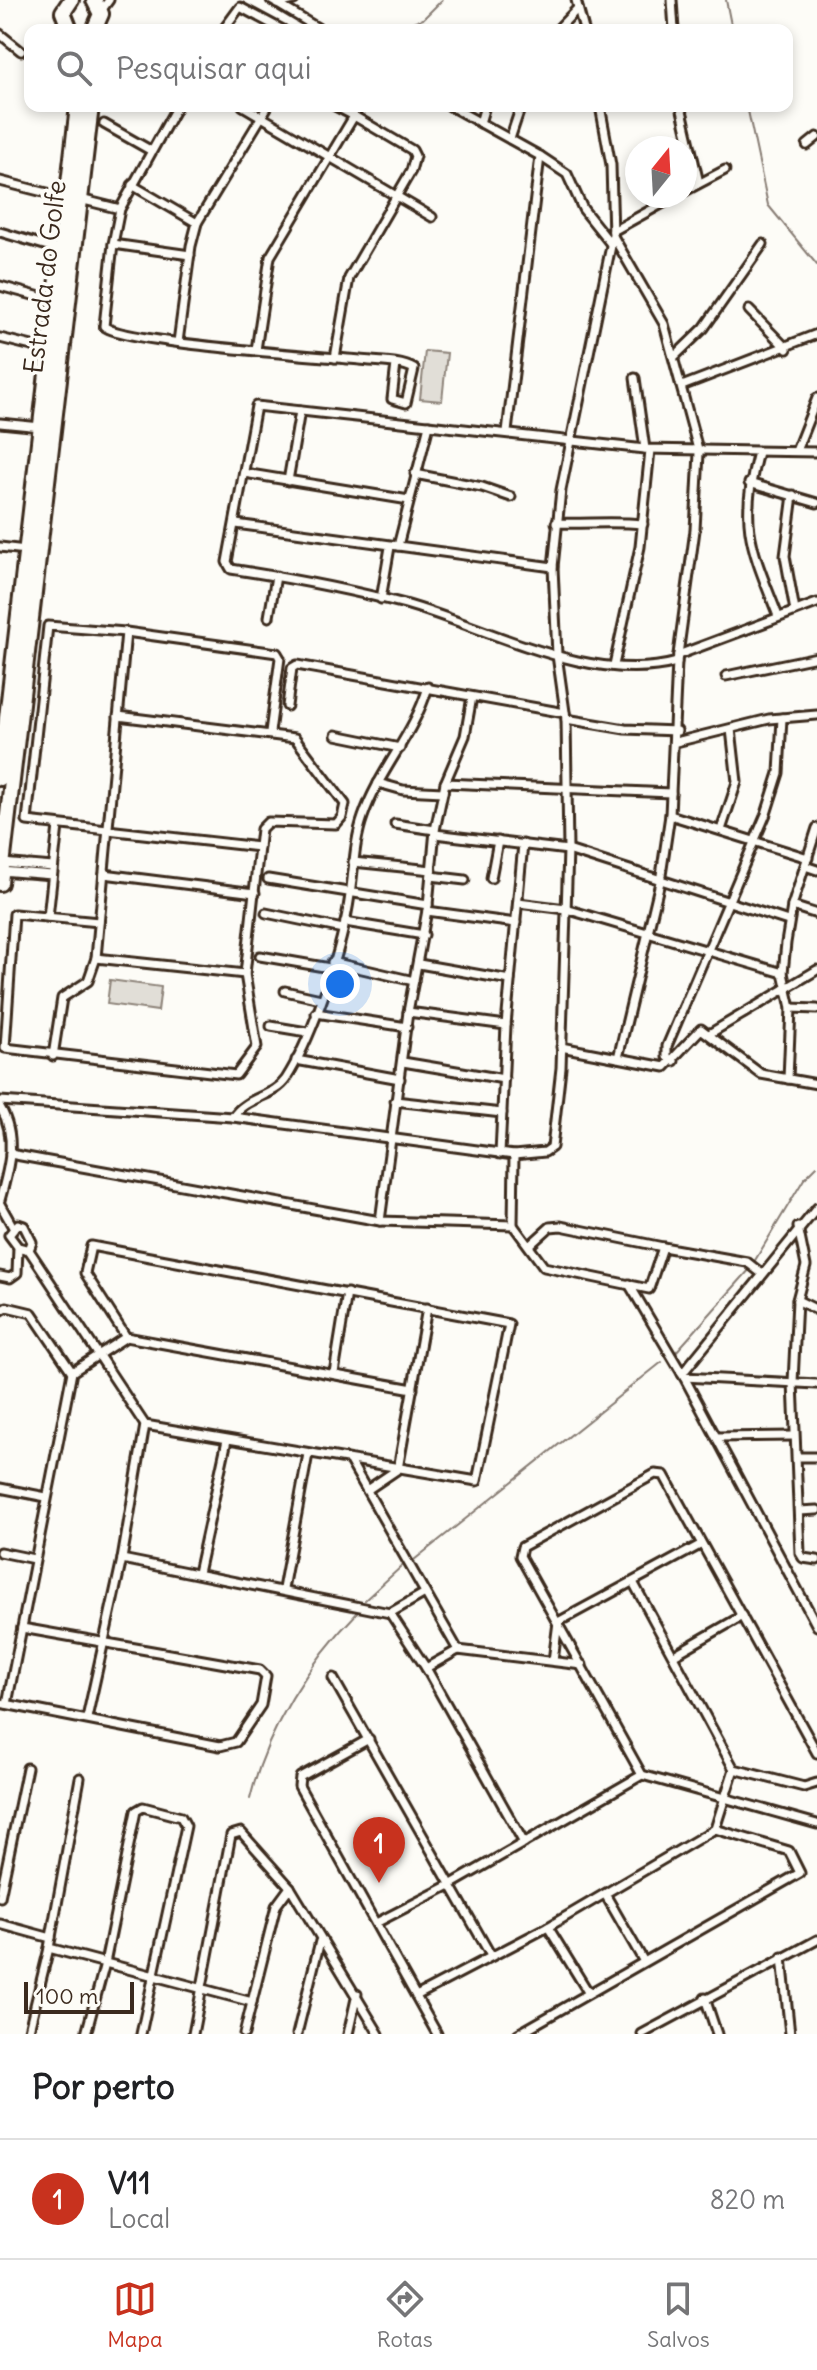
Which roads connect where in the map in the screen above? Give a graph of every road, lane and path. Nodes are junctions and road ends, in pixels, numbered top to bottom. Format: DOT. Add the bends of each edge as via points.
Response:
graph roads {
  1 [pos="55,0"];
  2 [pos="71,0"];
  3 [pos="294,0"];
  4 [pos="672,0"];
  5 [pos="274,2"];
  6 [pos="577,4"];
  7 [pos="67,24"];
  8 [pos="68,24"];
  9 [pos="227,24"];
  10 [pos="272,24"];
  11 [pos="311,24"];
  12 [pos="562,24"];
  13 [pos="582,24"];
  14 [pos="674,24"];
  15 [pos="0,34"];
  16 [pos="21,51"];
  17 [pos="78,112"];
  18 [pos="90,112"];
  19 [pos="173,112"];
  20 [pos="253,112"];
  21 [pos="264,112"];
  22 [pos="346,112"];
  23 [pos="461,112"];
  24 [pos="483,112"];
  25 [pos="519,112"];
  26 [pos="601,112"];
  27 [pos="682,112"];
  28 [pos="354,116"];
  29 [pos="261,117"];
  30 [pos="480,123"];
  31 [pos="104,124"];
  32 [pos="817,137"];
  33 [pos="510,139"];
  34 [pos="807,145"];
  35 [pos="150,150"];
  36 [pos="540,156"];
  37 [pos="329,159"];
  38 [pos="725,170"];
  39 [pos="0,181"];
  40 [pos="699,183"];
  41 [pos="132,185"];
  42 [pos="396,197"];
  43 [pos="72,198"];
  44 [pos="658,208"];
  45 [pos="120,209"];
  46 [pos="432,217"];
  47 [pos="197,223"];
  48 [pos="0,232"];
  49 [pos="613,237"];
  50 [pos="113,244"];
  51 [pos="763,244"];
  52 [pos="61,250"];
  53 [pos="190,255"];
  54 [pos="0,286"];
  55 [pos="55,301"];
  56 [pos="749,310"];
  57 [pos="817,334"];
  58 [pos="0,338"];
  59 [pos="178,342"];
  60 [pos="787,349"];
  61 [pos="50,350"];
  62 [pos="256,350"];
  63 [pos="674,357"];
  64 [pos="335,358"];
  65 [pos="396,364"];
  66 [pos="635,378"];
  67 [pos="682,386"];
  68 [pos="817,398"];
  69 [pos="300,411"];
  70 [pos="0,423"];
  71 [pos="429,425"];
  72 [pos="41,427"];
  73 [pos="507,432"];
  74 [pos="570,442"];
  75 [pos="648,450"];
  76 [pos="796,451"];
  77 [pos="758,452"];
  78 [pos="817,452"];
  79 [pos="699,453"];
  80 [pos="244,473"];
  81 [pos="415,474"];
  82 [pos="288,481"];
  83 [pos="749,483"];
  84 [pos="793,495"];
  85 [pos="511,497"];
  86 [pos="409,500"];
  87 [pos="817,503"];
  88 [pos="556,523"];
  89 [pos="236,524"];
  90 [pos="643,524"];
  91 [pos="0,547"];
  92 [pos="394,547"];
  93 [pos="27,550"];
  94 [pos="553,567"];
  95 [pos="276,576"];
  96 [pos="381,599"];
  97 [pos="817,603"];
  98 [pos="795,611"];
  99 [pos="778,616"];
  100 [pos="269,617"];
  101 [pos="126,632"];
  102 [pos="557,655"];
  103 [pos="817,657"];
  104 [pos="678,659"];
  105 [pos="614,665"];
  106 [pos="726,676"];
  107 [pos="6,682"];
  108 [pos="428,687"];
  109 [pos="472,697"];
  110 [pos="287,706"];
  111 [pos="817,715"];
  112 [pos="118,716"];
  113 [pos="566,716"];
  114 [pos="782,718"];
  115 [pos="731,729"];
  116 [pos="677,731"];
  117 [pos="270,732"];
  118 [pos="336,735"];
  119 [pos="676,742"];
  120 [pos="2,743"];
  121 [pos="400,748"];
  122 [pos="0,778"];
  123 [pos="378,783"];
  124 [pos="445,783"];
  125 [pos="567,789"];
  126 [pos="443,792"];
  127 [pos="671,793"];
  128 [pos="670,815"];
  129 [pos="395,824"];
  130 [pos="58,826"];
  131 [pos="817,828"];
  132 [pos="721,830"];
  133 [pos="107,832"];
  134 [pos="435,832"];
  135 [pos="755,840"];
  136 [pos="498,841"];
  137 [pos="523,844"];
  138 [pos="259,847"];
  139 [pos="568,850"];
  140 [pos="353,862"];
  141 [pos="806,862"];
  142 [pos="817,870"];
  143 [pos="53,871"];
  144 [pos="1,872"];
  145 [pos="431,873"];
  146 [pos="104,874"];
  147 [pos="491,878"];
  148 [pos="268,879"];
  149 [pos="465,880"];
  150 [pos="660,882"];
  151 [pos="255,893"];
  152 [pos="350,894"];
  153 [pos="518,903"];
  154 [pos="730,905"];
  155 [pos="792,906"];
  156 [pos="428,908"];
  157 [pos="566,909"];
  158 [pos="266,913"];
  159 [pos="817,914"];
  160 [pos="48,917"];
  161 [pos="788,921"];
  162 [pos="99,922"];
  163 [pos="516,923"];
  164 [pos="344,926"];
  165 [pos="424,935"];
  166 [pos="645,935"];
  167 [pos="707,953"];
  168 [pos="260,956"];
  169 [pos="96,958"];
  170 [pos="419,964"];
  171 [pos="331,965"];
  172 [pos="817,970"];
  173 [pos="783,973"];
  174 [pos="245,974"];
  175 [pos="510,980"];
  176 [pos="414,981"];
  177 [pos="788,986"];
  178 [pos="285,991"];
  179 [pos="321,999"];
  180 [pos="791,1008"];
  181 [pos="817,1009"];
  182 [pos="408,1012"];
  183 [pos="316,1013"];
  184 [pos="506,1025"];
  185 [pos="271,1026"];
  186 [pos="407,1027"];
  187 [pos="307,1032"];
  188 [pos="709,1034"];
  189 [pos="561,1047"];
  190 [pos="53,1056"];
  191 [pos="618,1058"];
  192 [pos="296,1060"];
  193 [pos="674,1061"];
  194 [pos="403,1062"];
  195 [pos="400,1079"];
  196 [pos="504,1079"];
  197 [pos="788,1079"];
  198 [pos="817,1084"];
  199 [pos="395,1101"];
  200 [pos="0,1104"];
  201 [pos="502,1113"];
  202 [pos="233,1117"];
  203 [pos="390,1140"];
  204 [pos="10,1154"];
  205 [pos="500,1154"];
  206 [pos="514,1155"];
  207 [pos="0,1202"];
  208 [pos="817,1208"];
  209 [pos="380,1221"];
  210 [pos="513,1225"];
  211 [pos="13,1227"];
  212 [pos="798,1227"];
  213 [pos="9,1235"];
  214 [pos="0,1240"];
  215 [pos="529,1246"];
  216 [pos="18,1247"];
  217 [pos="663,1247"];
  218 [pos="29,1250"];
  219 [pos="806,1266"];
  220 [pos="817,1268"];
  221 [pos="761,1273"];
  222 [pos="0,1276"];
  223 [pos="629,1284"];
  224 [pos="347,1293"];
  225 [pos="797,1300"];
  226 [pos="427,1308"];
  227 [pos="817,1310"];
  228 [pos="0,1311"];
  229 [pos="126,1337"];
  230 [pos="100,1353"];
  231 [pos="72,1372"];
  232 [pos="334,1373"];
  233 [pos="683,1376"];
  234 [pos="793,1382"];
  235 [pos="817,1384"];
  236 [pos="413,1389"];
  237 [pos="145,1425"];
  238 [pos="793,1436"];
  239 [pos="716,1437"];
  240 [pos="227,1440"];
  241 [pos="308,1454"];
  242 [pos="797,1457"];
  243 [pos="817,1457"];
  244 [pos="350,1461"];
  245 [pos="398,1469"];
  246 [pos="0,1488"];
  247 [pos="367,1490"];
  248 [pos="46,1497"];
  249 [pos="817,1510"];
  250 [pos="799,1511"];
  251 [pos="700,1545"];
  252 [pos="0,1552"];
  253 [pos="34,1559"];
  254 [pos="122,1559"];
  255 [pos="817,1560"];
  256 [pos="198,1573"];
  257 [pos="633,1582"];
  258 [pos="283,1589"];
  259 [pos="425,1593"];
  260 [pos="390,1613"];
  261 [pos="742,1616"];
  262 [pos="558,1622"];
  263 [pos="817,1626"];
  264 [pos="22,1628"];
  265 [pos="104,1643"];
  266 [pos="458,1650"];
  267 [pos="674,1655"];
  268 [pos="553,1661"];
  269 [pos="582,1665"];
  270 [pos="426,1668"];
  271 [pos="333,1678"];
  272 [pos="4,1703"];
  273 [pos="87,1718"];
  274 [pos="369,1739"];
  275 [pos="817,1753"];
  276 [pos="27,1768"];
  277 [pos="734,1769"];
  278 [pos="642,1775"];
  279 [pos="80,1778"];
  280 [pos="817,1783"];
  281 [pos="724,1799"];
  282 [pos="817,1824"];
  283 [pos="715,1829"];
  284 [pos="524,1843"];
  285 [pos="450,1885"];
  286 [pos="290,1887"];
  287 [pos="605,1894"];
  288 [pos="0,1897"];
  289 [pos="376,1923"];
  290 [pos="0,1924"];
  291 [pos="548,1927"];
  292 [pos="51,1938"];
  293 [pos="817,1940"];
  294 [pos="320,1941"];
  295 [pos="49,1948"];
  296 [pos="490,1954"];
  297 [pos="782,1957"];
  298 [pos="643,1960"];
  299 [pos="105,1963"];
  300 [pos="156,1976"];
  301 [pos="204,1988"];
  302 [pos="588,1992"];
  303 [pos="357,1994"];
  304 [pos="416,1996"];
  305 [pos="705,1998"];
  306 [pos="252,2002"];
  307 [pos="28,2034"];
  308 [pos="86,2034"];
  309 [pos="141,2034"];
  310 [pos="193,2034"];
  311 [pos="244,2034"];
  312 [pos="297,2034"];
  313 [pos="348,2034"];
  314 [pos="379,2034"];
  315 [pos="437,2034"];
  316 [pos="518,2034"];
  317 [pos="642,2034"];
  318 [pos="717,2034"];
  319 [pos="790,2034"];
  1 -- 7 [label="highway"];
  2 -- 8 [label="highway"];
  3 -- 5 [label="street"];
  4 -- 14 [label="street"];
  5 -- 11 [label="street"];
  6 -- 12 [label="street"];
  6 -- 13 [label="street"];
  9 -- 10 [label="street" via="240,7"];
  15 -- 16 [label="street"];
  17 -- 43 [label="highway, Estrada do Golfe"];
  18 -- 43 [label="highway, Estrada do Golfe"];
  19 -- 35 [label="street"];
  20 -- 29 [label="street"];
  21 -- 29 [label="street"];
  22 -- 28 [label="street"];
  23 -- 30 [label="street"];
  24 -- 30 [label="street"];
  25 -- 33 [label="street"];
  26 -- 49 [label="street" via="611,165"];
  27 -- 40 [label="street"];
  28 -- 37 [label="street"];
  28 -- 42 [label="street" via="412,150 415,156"];
  29 -- 37 [label="street"];
  29 -- 47 [label="street"];
  30 -- 33 [label="street"];
  31 -- 35 [label="street"];
  32 -- 34 [label="street"];
  33 -- 36 [label="street"];
  35 -- 41 [label="street"];
  36 -- 49 [label="street" via="567,174 583,209"];
  36 -- 73 [label="street"];
  37 -- 42 [label="street"];
  37 -- 62 [label="street" via="267,264"];
  38 -- 40 [label="street"];
  39 -- 43 [label="street"];
  41 -- 45 [label="street"];
  41 -- 47 [label="street"];
  42 -- 46 [label="street"];
  42 -- 64 [label="street" via="349,278"];
  43 -- 45 [label="street"];
  43 -- 52 [label="highway, Estrada do Golfe"];
  43 -- 144 [label="highway, Estrada do Golfe"];
  44 -- 49 [label="street"];
  45 -- 50 [label="street"];
  47 -- 53 [label="street"];
  48 -- 52 [label="street"];
  49 -- 63 [label="street" via="662,320"];
  49 -- 74 [label="street"];
  50 -- 53 [label="street"];
  50 -- 59 [label="street" via="104,326 118,334"];
  51 -- 63 [label="street" via="704,328"];
  52 -- 55 [label="highway, Estrada do Golfe"];
  53 -- 59 [label="street"];
  54 -- 55 [label="street"];
  55 -- 61 [label="highway, Estrada do Golfe"];
  56 -- 60 [label="street"];
  57 -- 60 [label="street"];
  58 -- 61 [label="street"];
  59 -- 62 [label="street"];
  60 -- 67 [label="street"];
  61 -- 72 [label="highway, Estrada do Golfe"];
  62 -- 64 [label="street"];
  63 -- 67 [label="street"];
  64 -- 65 [label="street"];
  65 -- 65 [label="street" via="414,369 406,403 392,399"];
  66 -- 75 [label="street"];
  67 -- 79 [label="street"];
  68 -- 76 [label="street"];
  69 -- 71 [label="street"];
  69 -- 80 [label="street" via="256,406"];
  69 -- 82 [label="street"];
  70 -- 72 [label="street"];
  71 -- 73 [label="street"];
  71 -- 81 [label="street"];
  72 -- 93 [label="highway, Estrada do Golfe"];
  73 -- 74 [label="street"];
  74 -- 75 [label="street"];
  74 -- 88 [label="street"];
  75 -- 79 [label="street"];
  75 -- 90 [label="street"];
  76 -- 77 [label="street"];
  76 -- 78 [label="street"];
  77 -- 79 [label="street"];
  77 -- 83 [label="street"];
  79 -- 104 [label="street"];
  80 -- 82 [label="street"];
  80 -- 89 [label="street"];
  81 -- 85 [label="street"];
  81 -- 86 [label="street"];
  82 -- 86 [label="street"];
  83 -- 84 [label="street"];
  83 -- 99 [label="street" via="749,538"];
  84 -- 87 [label="street"];
  84 -- 98 [label="street" via="785,556"];
  86 -- 92 [label="street"];
  88 -- 90 [label="street"];
  88 -- 94 [label="street"];
  89 -- 92 [label="street"];
  89 -- 95 [label="street" via="227,567"];
  90 -- 105 [label="street"];
  91 -- 93 [label="street"];
  92 -- 94 [label="street"];
  92 -- 96 [label="street"];
  93 -- 107 [label="highway, Estrada do Golfe"];
  94 -- 102 [label="street"];
  95 -- 96 [label="street"];
  95 -- 100 [label="street"];
  96 -- 102 [label="street"];
  97 -- 98 [label="street"];
  98 -- 99 [label="street"];
  99 -- 104 [label="street"];
  101 -- 112 [label="street"];
  101 -- 117 [label="street" via="277,653"];
  101 -- 130 [label="street" via="48,626 26,818"];
  102 -- 105 [label="street"];
  102 -- 113 [label="street"];
  103 -- 106 [label="street"];
  104 -- 105 [label="street" via="647,668"];
  104 -- 116 [label="street"];
  107 -- 120 [label="highway, Estrada do Golfe"];
  108 -- 109 [label="street"];
  108 -- 110 [label="street" via="297,665 292,668"];
  108 -- 121 [label="street" via="416,724"];
  109 -- 113 [label="street"];
  109 -- 124 [label="street" via="465,736"];
  111 -- 114 [label="street"];
  112 -- 117 [label="street"];
  112 -- 133 [label="street"];
  113 -- 116 [label="street" via="625,729"];
  113 -- 125 [label="street"];
  114 -- 115 [label="street"];
  114 -- 135 [label="street" via="779,773"];
  115 -- 119 [label="street"];
  115 -- 132 [label="street" via="737,782"];
  116 -- 119 [label="street"];
  117 -- 138 [label="street" via="300,741 345,804 336,824 263,824"];
  118 -- 121 [label="street"];
  119 -- 127 [label="street"];
  120 -- 122 [label="highway, Estrada do Golfe"];
  121 -- 123 [label="street"];
  123 -- 126 [label="street"];
  123 -- 140 [label="street" via="362,819"];
  124 -- 125 [label="street"];
  124 -- 126 [label="street"];
  125 -- 127 [label="street"];
  125 -- 139 [label="street"];
  126 -- 134 [label="street"];
  127 -- 128 [label="street"];
  128 -- 132 [label="street"];
  128 -- 150 [label="street"];
  129 -- 134 [label="street"];
  130 -- 133 [label="street"];
  130 -- 143 [label="street"];
  131 -- 141 [label="street"];
  132 -- 135 [label="street"];
  133 -- 138 [label="street"];
  133 -- 146 [label="street"];
  134 -- 136 [label="street"];
  134 -- 145 [label="street"];
  135 -- 141 [label="street"];
  135 -- 154 [label="street"];
  136 -- 137 [label="street"];
  136 -- 147 [label="street"];
  137 -- 139 [label="street"];
  137 -- 153 [label="street"];
  138 -- 151 [label="street"];
  139 -- 150 [label="street"];
  139 -- 157 [label="street"];
  140 -- 145 [label="street"];
  140 -- 152 [label="street"];
  141 -- 142 [label="street"];
  141 -- 155 [label="street"];
  143 -- 144 [label="street"];
  143 -- 160 [label="street"];
  145 -- 149 [label="street"];
  145 -- 156 [label="street"];
  146 -- 151 [label="street"];
  146 -- 162 [label="street"];
  148 -- 152 [label="street"];
  150 -- 154 [label="street"];
  150 -- 166 [label="street"];
  151 -- 174 [label="street"];
  152 -- 156 [label="street"];
  152 -- 164 [label="street"];
  153 -- 157 [label="street"];
  153 -- 163 [label="street"];
  154 -- 161 [label="street"];
  154 -- 167 [label="street"];
  155 -- 159 [label="street"];
  155 -- 161 [label="street"];
  156 -- 163 [label="street"];
  156 -- 165 [label="street"];
  157 -- 166 [label="street"];
  157 -- 189 [label="street"];
  158 -- 164 [label="street"];
  160 -- 162 [label="street"];
  160 -- 190 [label="street" via="14,914 3,1043 9,1051"];
  161 -- 173 [label="street"];
  162 -- 169 [label="street"];
  163 -- 175 [label="street"];
  164 -- 165 [label="street"];
  164 -- 171 [label="street"];
  165 -- 170 [label="street"];
  166 -- 167 [label="street"];
  166 -- 191 [label="street"];
  167 -- 173 [label="street"];
  167 -- 193 [label="street" via="667,1046 667,1057"];
  168 -- 171 [label="street"];
  169 -- 174 [label="street"];
  169 -- 190 [label="street" via="88,981 62,998"];
  170 -- 175 [label="street"];
  170 -- 176 [label="street"];
  171 -- 176 [label="street"];
  171 -- 179 [label="street"];
  172 -- 177 [label="street"];
  173 -- 177 [label="street"];
  174 -- 190 [label="street" via="257,1047 236,1075"];
  175 -- 184 [label="street"];
  176 -- 182 [label="street"];
  177 -- 180 [label="street"];
  177 -- 188 [label="street"];
  178 -- 179 [label="street"];
  179 -- 183 [label="street"];
  180 -- 181 [label="street"];
  180 -- 197 [label="street"];
  182 -- 184 [label="street"];
  182 -- 186 [label="street"];
  183 -- 186 [label="street"];
  183 -- 187 [label="street"];
  184 -- 196 [label="street"];
  185 -- 187 [label="street"];
  186 -- 194 [label="street"];
  187 -- 192 [label="street"];
  188 -- 193 [label="street" via="698,1029"];
  188 -- 197 [label="street" via="761,1074"];
  189 -- 191 [label="street"];
  189 -- 206 [label="street" via="552,1147"];
  191 -- 193 [label="street" via="665,1067"];
  192 -- 195 [label="street"];
  192 -- 202 [label="street" via="282,1084 241,1106"];
  194 -- 195 [label="street"];
  194 -- 196 [label="street"];
  195 -- 199 [label="street"];
  196 -- 201 [label="street"];
  197 -- 198 [label="street"];
  199 -- 201 [label="street"];
  199 -- 203 [label="street"];
  200 -- 202 [label="street"];
  200 -- 204 [label="street" via="11,1131"];
  201 -- 205 [label="street"];
  202 -- 203 [label="street"];
  203 -- 205 [label="street"];
  203 -- 209 [label="street"];
  204 -- 207 [label="street"];
  204 -- 209 [label="street"];
  205 -- 206 [label="street"];
  206 -- 210 [label="street"];
  207 -- 211 [label="street"];
  208 -- 212 [label="street"];
  209 -- 210 [label="street"];
  210 -- 215 [label="street"];
  211 -- 213 [label="street"];
  211 -- 218 [label="street" via="24,1226 32,1242"];
  212 -- 219 [label="street"];
  212 -- 221 [label="street"];
  213 -- 214 [label="street"];
  213 -- 216 [label="street"];
  215 -- 217 [label="street" via="550,1227 561,1226"];
  215 -- 223 [label="street" via="552,1271"];
  216 -- 218 [label="street"];
  216 -- 222 [label="street" via="17,1273"];
  217 -- 221 [label="street" via="752,1265"];
  217 -- 223 [label="street" via="651,1288"];
  218 -- 230 [label="street"];
  219 -- 220 [label="street"];
  219 -- 225 [label="street"];
  221 -- 233 [label="street"];
  223 -- 233 [label="street"];
  224 -- 226 [label="street"];
  224 -- 229 [label="street" via="91,1246 85,1273"];
  224 -- 232 [label="street"];
  225 -- 227 [label="street"];
  225 -- 234 [label="street"];
  226 -- 236 [label="street"];
  226 -- 245 [label="street" via="506,1321 510,1329 480,1477 472,1481"];
  228 -- 231 [label="street" via="7,1307 32,1313"];
  229 -- 230 [label="street"];
  229 -- 232 [label="street"];
  230 -- 231 [label="street"];
  230 -- 237 [label="street"];
  231 -- 248 [label="street"];
  232 -- 236 [label="street"];
  233 -- 234 [label="street"];
  233 -- 239 [label="street"];
  234 -- 235 [label="street"];
  234 -- 238 [label="street"];
  236 -- 245 [label="street"];
  237 -- 240 [label="street"];
  237 -- 254 [label="street"];
  238 -- 239 [label="street"];
  238 -- 242 [label="street"];
  239 -- 263 [label="street"];
  240 -- 241 [label="street"];
  240 -- 256 [label="street"];
  241 -- 244 [label="street"];
  241 -- 258 [label="street"];
  242 -- 243 [label="street"];
  242 -- 250 [label="street"];
  244 -- 245 [label="street"];
  244 -- 247 [label="street"];
  245 -- 247 [label="street"];
  246 -- 248 [label="street"];
  247 -- 259 [label="street"];
  248 -- 253 [label="street"];
  249 -- 250 [label="street"];
  250 -- 255 [label="street" via="800,1553"];
  251 -- 257 [label="street"];
  251 -- 261 [label="street"];
  251 -- 262 [label="street" via="664,1475 655,1474 520,1550"];
  252 -- 253 [label="street"];
  253 -- 264 [label="street"];
  254 -- 256 [label="street"];
  254 -- 265 [label="street"];
  256 -- 258 [label="street"];
  257 -- 262 [label="street"];
  257 -- 267 [label="street"];
  258 -- 260 [label="street"];
  259 -- 260 [label="street"];
  259 -- 266 [label="street"];
  260 -- 270 [label="street"];
  261 -- 267 [label="street"];
  261 -- 275 [label="street"];
  262 -- 268 [label="street"];
  262 -- 269 [label="street"];
  264 -- 265 [label="street"];
  264 -- 272 [label="street"];
  265 -- 273 [label="street"];
  265 -- 273 [label="street" via="260,1670 266,1676 261,1705 236,1742 228,1745"];
  266 -- 268 [label="street"];
  266 -- 270 [label="street"];
  267 -- 277 [label="street"];
  268 -- 269 [label="street"];
  269 -- 278 [label="street"];
  270 -- 284 [label="street"];
  271 -- 274 [label="street"];
  272 -- 273 [label="street"];
  274 -- 285 [label="street"];
  274 -- 289 [label="street" via="298,1780"];
  276 -- 288 [label="street"];
  277 -- 280 [label="street" via="804,1787"];
  277 -- 281 [label="street"];
  278 -- 281 [label="street"];
  278 -- 284 [label="street"];
  279 -- 292 [label="street"];
  281 -- 282 [label="street"];
  281 -- 283 [label="street"];
  283 -- 287 [label="street"];
  283 -- 298 [label="street" via="789,1851 800,1873"];
  284 -- 285 [label="street"];
  285 -- 289 [label="street"];
  285 -- 296 [label="street"];
  286 -- 294 [label="street"];
  286 -- 301 [label="street" via="245,1835 231,1835"];
  286 -- 306 [label="street" via="276,1906"];
  287 -- 291 [label="street"];
  287 -- 298 [label="street"];
  289 -- 304 [label="street"];
  290 -- 292 [label="street"];
  291 -- 296 [label="street"];
  291 -- 302 [label="street"];
  292 -- 295 [label="street"];
  293 -- 297 [label="street"];
  294 -- 303 [label="street"];
  294 -- 312 [label="street"];
  295 -- 299 [label="street"];
  295 -- 307 [label="street"];
  296 -- 304 [label="street"];
  297 -- 305 [label="street"];
  297 -- 319 [label="street"];
  298 -- 302 [label="street"];
  299 -- 300 [label="street"];
  299 -- 300 [label="street" via="136,1811 143,1807 181,1817 186,1826"];
  299 -- 308 [label="street"];
  300 -- 301 [label="street"];
  300 -- 309 [label="street"];
  301 -- 306 [label="street"];
  301 -- 310 [label="street"];
  302 -- 316 [label="street"];
  303 -- 313 [label="street"];
  303 -- 314 [label="street"];
  304 -- 315 [label="street"];
  305 -- 317 [label="street"];
  305 -- 318 [label="street"];
  306 -- 311 [label="street"];
}
